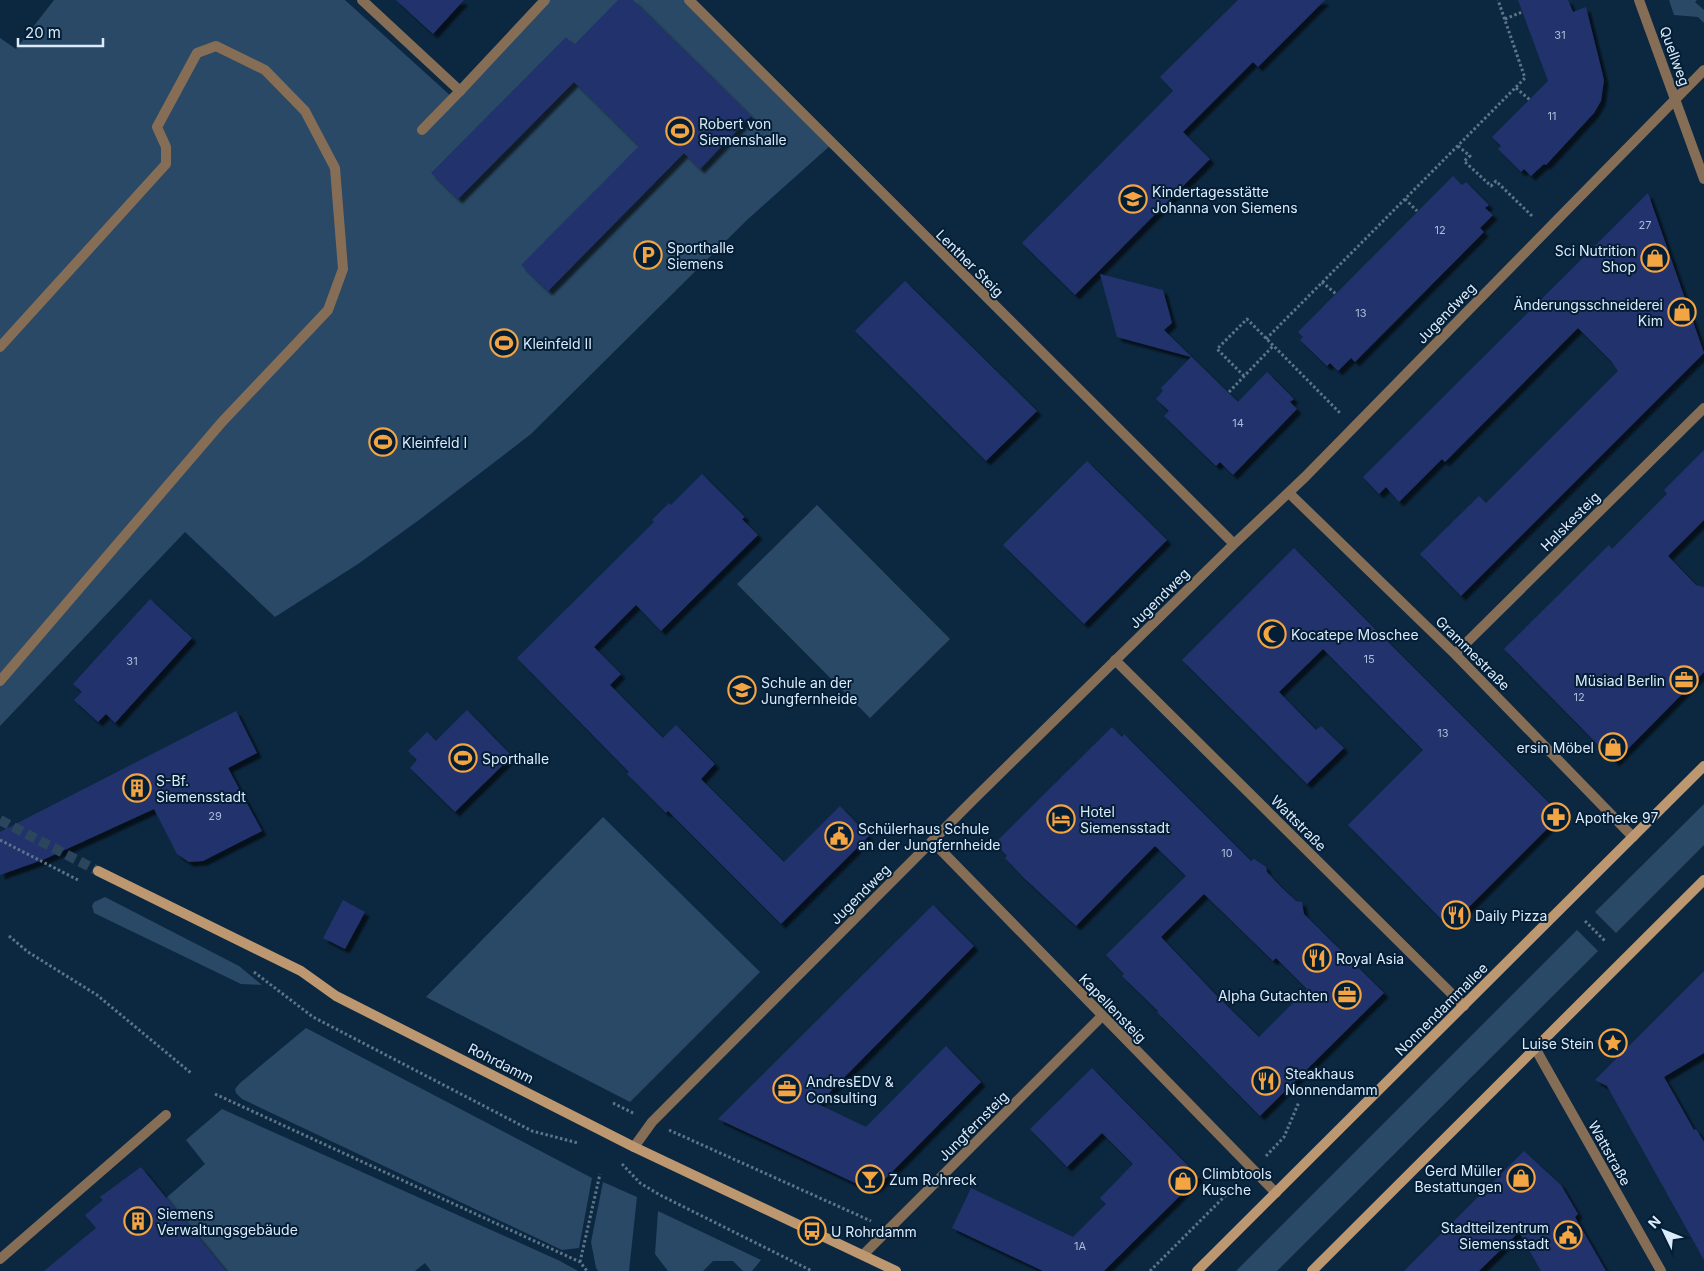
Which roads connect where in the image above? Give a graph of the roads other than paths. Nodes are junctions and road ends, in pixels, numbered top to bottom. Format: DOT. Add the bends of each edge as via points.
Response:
graph roads {
  1 [pos="362,0"];
  2 [pos="545,0"];
  3 [pos="688,0"];
  4 [pos="1639,0"];
  5 [pos="1704,70"];
  6 [pos="460,91"];
  7 [pos="1676,98"];
  8 [pos="422,130"];
  9 [pos="1704,179"];
  10 [pos="0,346"];
  11 [pos="1704,408"];
  12 [pos="1289,493"];
  13 [pos="1234,544"];
  14 [pos="1455,654"];
  15 [pos="1115,660"];
  16 [pos="0,681"];
  17 [pos="1704,766"];
  18 [pos="1633,837"];
  19 [pos="932,841"];
  20 [pos="98,871"];
  21 [pos="1704,880"];
  22 [pos="1464,1006"];
  23 [pos="1101,1017"];
  24 [pos="1535,1048"];
  25 [pos="166,1115"];
  26 [pos="634,1147"];
  27 [pos="1276,1193"];
  28 [pos="863,1254"];
  29 [pos="0,1259"];
  30 [pos="896,1271"];
  31 [pos="1197,1271"];
  32 [pos="1312,1271"];
  33 [pos="1661,1271"];
  1 -- 6 [label="street"];
  2 -- 6 [label="street"];
  3 -- 13 [label="street, Lenther Steig"];
  4 -- 7 [label="street, Quellweg"];
  5 -- 7 [label="street, Jugendweg"];
  6 -- 8 [label="street"];
  7 -- 9 [label="street, Quellweg"];
  7 -- 12 [label="street, Jugendweg"];
  10 -- 16 [label="street" via="166,164 166,147 158,127 197,53 216,46 265,70 305,111 335,168 343,269 328,310 222,422"];
  11 -- 14 [label="street, Halskesteig"];
  12 -- 13 [label="street, Jugendweg"];
  12 -- 14 [label="street, Grammestraße"];
  13 -- 15 [label="street, Jugendweg"];
  14 -- 18 [label="street, Grammestraße"];
  15 -- 19 [label="street, Jugendweg"];
  15 -- 22 [label="street, Wattstraße"];
  17 -- 18 [label="main road, Nonnendammallee"];
  18 -- 22 [label="main road, Nonnendammallee"];
  19 -- 23 [label="street, Kapellensteig"];
  19 -- 26 [label="street, Jugendweg" via="652,1122"];
  20 -- 26 [label="main road, Rohrdamm" via="301,971 336,996"];
  21 -- 24 [label="main road"];
  22 -- 27 [label="main road, Nonnendammallee"];
  23 -- 27 [label="street, Kapellensteig"];
  23 -- 28 [label="street, Jungfernsteig"];
  24 -- 32 [label="main road"];
  24 -- 33 [label="street, Wattstraße"];
  25 -- 29 [label="street"];
  26 -- 28 [label="main road, Rohrdamm"];
  27 -- 31 [label="main road, Nonnendammallee"];
  28 -- 30 [label="main road, Rohrdamm"];
}
